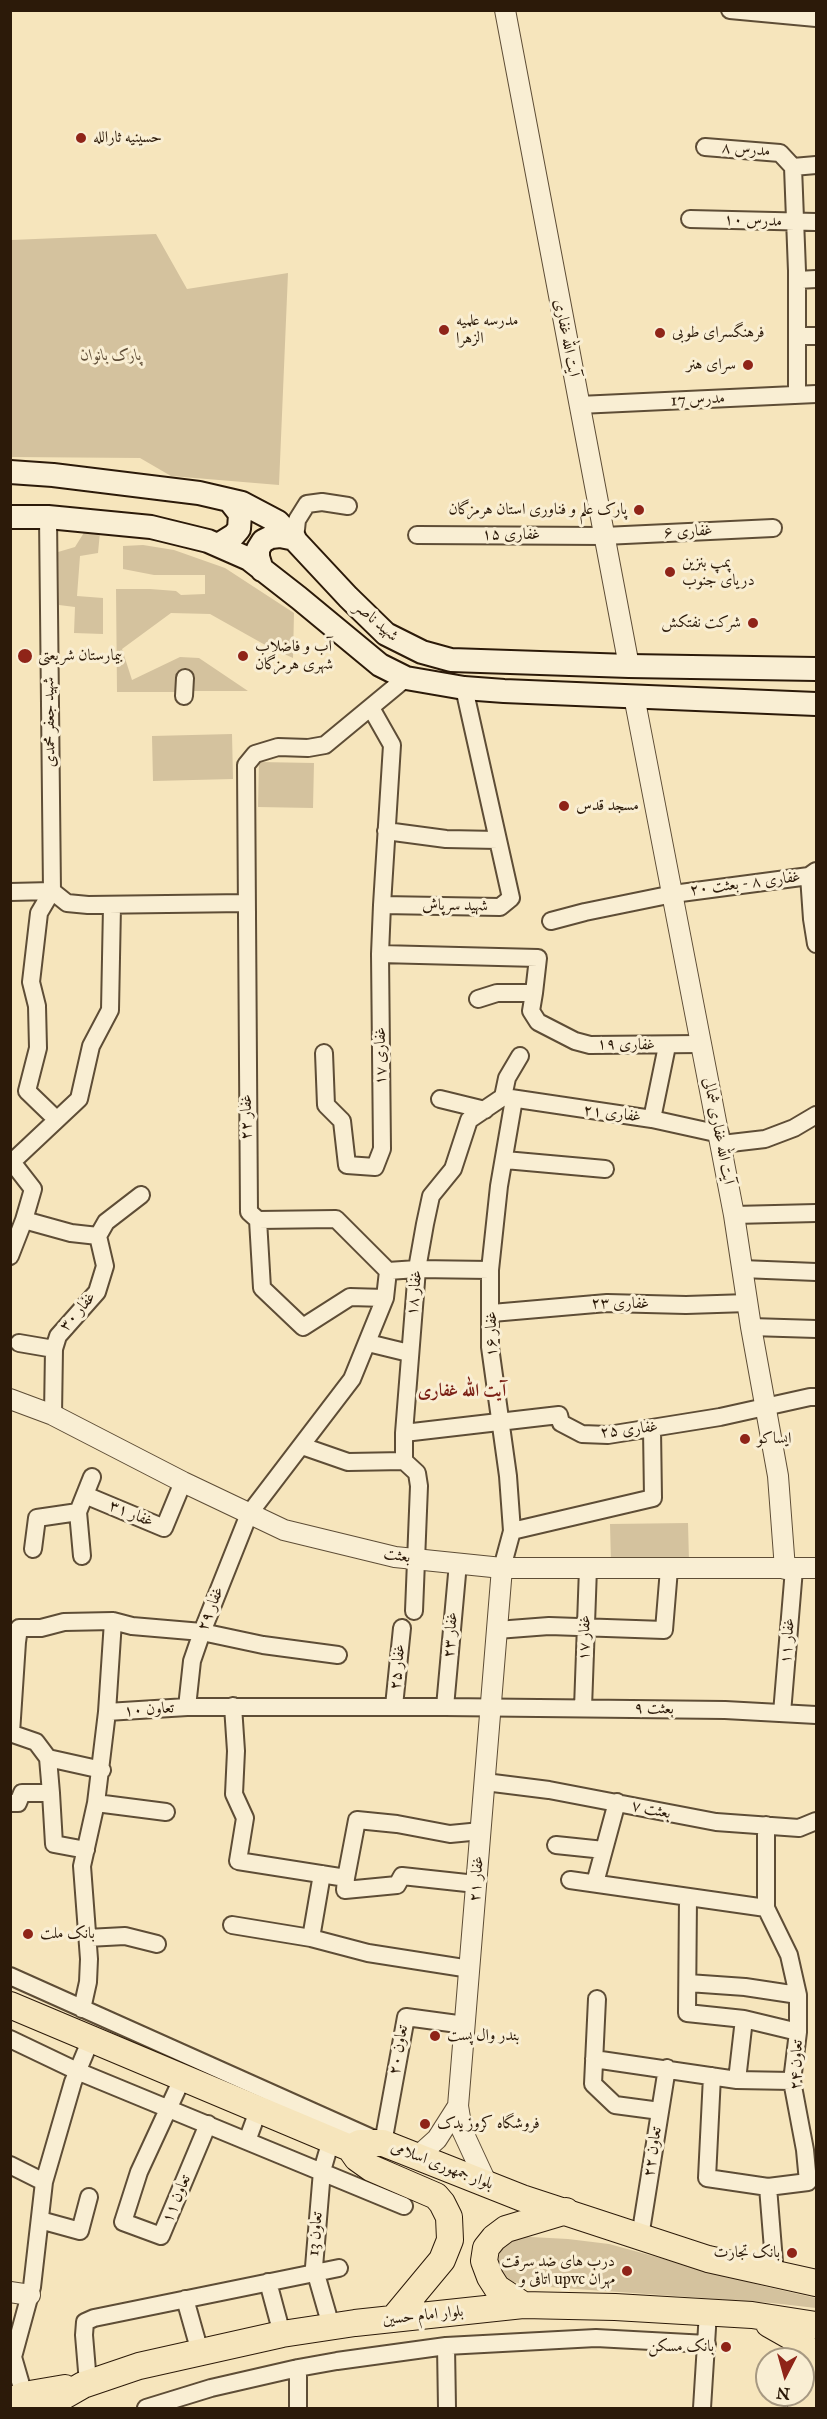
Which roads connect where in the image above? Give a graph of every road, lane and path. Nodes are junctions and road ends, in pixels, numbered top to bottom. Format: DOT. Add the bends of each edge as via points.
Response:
graph roads {
  1 [pos="505,10"];
  2 [pos="730,10"];
  3 [pos="816,18"];
  4 [pos="705,147"];
  5 [pos="816,165"];
  6 [pos="793,167"];
  7 [pos="690,219"];
  8 [pos="816,222"];
  9 [pos="795,223"];
  10 [pos="816,279"];
  11 [pos="797,280"];
  12 [pos="797,336"];
  13 [pos="816,336"];
  14 [pos="816,394"];
  15 [pos="797,395"];
  16 [pos="579,405"];
  17 [pos="10,472"];
  18 [pos="230,500"];
  19 [pos="348,506"];
  20 [pos="10,517"];
  21 [pos="48,517"];
  22 [pos="773,528"];
  23 [pos="417,535"];
  24 [pos="604,536"];
  25 [pos="295,539"];
  26 [pos="218,545"];
  27 [pos="262,570"];
  28 [pos="629,666"];
  29 [pos="816,669"];
  30 [pos="186,678"];
  31 [pos="406,678"];
  32 [pos="464,688"];
  33 [pos="184,696"];
  34 [pos="634,696"];
  35 [pos="816,704"];
  36 [pos="371,708"];
  37 [pos="386,831"];
  38 [pos="498,840"];
  39 [pos="814,876"];
  40 [pos="52,891"];
  41 [pos="10,892"];
  42 [pos="673,894"];
  43 [pos="246,903"];
  44 [pos="382,905"];
  45 [pos="112,906"];
  46 [pos="550,921"];
  47 [pos="816,944"];
  48 [pos="380,954"];
  49 [pos="534,993"];
  50 [pos="478,999"];
  51 [pos="700,1044"];
  52 [pos="667,1046"];
  53 [pos="324,1053"];
  54 [pos="520,1056"];
  55 [pos="509,1098"];
  56 [pos="440,1099"];
  57 [pos="485,1110"];
  58 [pos="816,1115"];
  59 [pos="56,1119"];
  60 [pos="652,1119"];
  61 [pos="721,1139"];
  62 [pos="505,1160"];
  63 [pos="11,1162"];
  64 [pos="605,1169"];
  65 [pos="141,1195"];
  66 [pos="816,1213"];
  67 [pos="734,1215"];
  68 [pos="24,1220"];
  69 [pos="258,1220"];
  70 [pos="98,1236"];
  71 [pos="10,1256"];
  72 [pos="417,1269"];
  73 [pos="742,1269"];
  74 [pos="490,1270"];
  75 [pos="388,1271"];
  76 [pos="816,1272"];
  77 [pos="385,1298"];
  78 [pos="748,1303"];
  79 [pos="492,1313"];
  80 [pos="751,1327"];
  81 [pos="816,1329"];
  82 [pos="19,1343"];
  83 [pos="368,1343"];
  84 [pos="54,1348"];
  85 [pos="410,1353"];
  86 [pos="816,1397"];
  87 [pos="10,1399"];
  88 [pos="765,1407"];
  89 [pos="53,1415"];
  90 [pos="500,1422"];
  91 [pos="652,1429"];
  92 [pos="404,1433"];
  93 [pos="302,1446"];
  94 [pos="404,1461"];
  95 [pos="92,1477"];
  96 [pos="183,1482"];
  97 [pos="85,1495"];
  98 [pos="78,1512"];
  99 [pos="249,1514"];
  100 [pos="512,1531"];
  101 [pos="33,1549"];
  102 [pos="82,1556"];
  103 [pos="415,1559"];
  104 [pos="458,1563"];
  105 [pos="502,1568"];
  106 [pos="588,1568"];
  107 [pos="816,1568"];
  108 [pos="669,1569"];
  109 [pos="790,1569"];
  110 [pos="414,1611"];
  111 [pos="113,1621"];
  112 [pos="585,1626"];
  113 [pos="402,1628"];
  114 [pos="497,1630"];
  115 [pos="202,1632"];
  116 [pos="14,1642"];
  117 [pos="338,1655"];
  118 [pos="233,1706"];
  119 [pos="394,1706"];
  120 [pos="187,1707"];
  121 [pos="445,1707"];
  122 [pos="491,1708"];
  123 [pos="583,1708"];
  124 [pos="107,1712"];
  125 [pos="782,1713"];
  126 [pos="816,1715"];
  127 [pos="11,1733"];
  128 [pos="48,1758"];
  129 [pos="102,1770"];
  130 [pos="485,1782"];
  131 [pos="51,1793"];
  132 [pos="616,1802"];
  133 [pos="10,1803"];
  134 [pos="96,1803"];
  135 [pos="166,1812"];
  136 [pos="816,1821"];
  137 [pos="765,1825"];
  138 [pos="481,1831"];
  139 [pos="556,1845"];
  140 [pos="86,1850"];
  141 [pos="604,1850"];
  142 [pos="322,1874"];
  143 [pos="346,1878"];
  144 [pos="570,1880"];
  145 [pos="595,1883"];
  146 [pos="476,1884"];
  147 [pos="688,1898"];
  148 [pos="766,1908"];
  149 [pos="232,1925"];
  150 [pos="87,1938"];
  151 [pos="311,1938"];
  152 [pos="157,1944"];
  153 [pos="470,1969"];
  154 [pos="10,1976"];
  155 [pos="688,1983"];
  156 [pos="798,1995"];
  157 [pos="597,1999"];
  158 [pos="10,2005"];
  159 [pos="82,2009"];
  160 [pos="744,2019"];
  161 [pos="465,2025"];
  162 [pos="798,2032"];
  163 [pos="10,2039"];
  164 [pos="91,2039"];
  165 [pos="594,2059"];
  166 [pos="667,2068"];
  167 [pos="77,2071"];
  168 [pos="712,2076"];
  169 [pos="183,2079"];
  170 [pos="737,2080"];
  171 [pos="792,2081"];
  172 [pos="458,2106"];
  173 [pos="170,2109"];
  174 [pos="258,2110"];
  175 [pos="660,2111"];
  176 [pos="208,2124"];
  177 [pos="248,2141"];
  178 [pos="383,2143"];
  179 [pos="340,2144"];
  180 [pos="811,2150"];
  181 [pos="417,2157"];
  182 [pos="10,2165"];
  183 [pos="322,2171"];
  184 [pos="44,2182"];
  185 [pos="373,2182"];
  186 [pos="487,2184"];
  187 [pos="768,2187"];
  188 [pos="89,2197"];
  189 [pos="404,2206"];
  190 [pos="566,2211"];
  191 [pos="40,2220"];
  192 [pos="640,2236"];
  193 [pos="339,2268"];
  194 [pos="315,2272"];
  195 [pos="776,2274"];
  196 [pos="268,2282"];
  197 [pos="816,2283"];
  198 [pos="20,2294"];
  199 [pos="185,2299"];
  200 [pos="524,2305"];
  201 [pos="708,2312"];
  202 [pos="747,2315"];
  203 [pos="393,2319"];
  204 [pos="816,2325"];
  205 [pos="331,2326"];
  206 [pos="282,2334"];
  207 [pos="707,2344"];
  208 [pos="446,2346"];
  209 [pos="200,2352"];
  210 [pos="12,2358"];
  211 [pos="298,2368"];
  212 [pos="86,2384"];
  213 [pos="39,2403"];
  214 [pos="146,2409"];
  215 [pos="298,2409"];
  216 [pos="447,2409"];
  217 [pos="702,2409"];
  218 [pos="801,2409"];
  1 -- 16 [label="street, آیت الله غفاری"];
  2 -- 3 [label="street"];
  4 -- 6 [label="street, مدرس ۸" via="780,153"];
  5 -- 6 [label="street, مدرس ۸"];
  6 -- 9 [label="street"];
  7 -- 9 [label="street, مدرس ۱۰"];
  8 -- 9 [label="street, مدرس ۱۰"];
  9 -- 11 [label="street"];
  10 -- 11 [label="street"];
  11 -- 12 [label="street"];
  12 -- 13 [label="street"];
  12 -- 15 [label="street"];
  14 -- 15 [label="street, مدرس 17"];
  15 -- 16 [label="street, مدرس 17"];
  16 -- 24 [label="street, آیت الله غفاری"];
  17 -- 18 [label="main road, شهید ناصر"];
  18 -- 25 [label="main road, شهید ناصر" via="263,512"];
  18 -- 26 [label="main road" via="240,514 239,529"];
  19 -- 25 [label="street" via="307,504 297,520"];
  20 -- 21 [label="main road, شهید ناصر"];
  21 -- 26 [label="main road, شهید ناصر" via="151,527"];
  21 -- 40 [label="street, شهید جعفر محمدی"];
  22 -- 24 [label="street, غفاری ۶"];
  23 -- 24 [label="street, غفاری ۱۵"];
  24 -- 28 [label="street, آیت الله غفاری"];
  25 -- 27 [label="main road" via="280,536 262,541 258,557"];
  25 -- 28 [label="main road, شهید ناصر" via="386,634 422,652 451,660"];
  26 -- 27 [label="main road, شهید ناصر"];
  27 -- 31 [label="main road, شهید ناصر" via="380,665"];
  28 -- 29 [label="main road, شهید ناصر"];
  30 -- 33 [label="street"];
  31 -- 32 [label="main road, شهید ناصر"];
  31 -- 36 [label="street, غفار ۲۲"];
  32 -- 34 [label="main road, شهید ناصر"];
  32 -- 38 [label="street, شهید سرپاش"];
  34 -- 35 [label="main road, شهید ناصر"];
  34 -- 42 [label="street, آیت الله غفاری شمالی"];
  36 -- 37 [label="street" via="392,745"];
  36 -- 43 [label="street, غفار ۲۲" via="325,745 278,747 255,754 246,765"];
  37 -- 38 [label="street"];
  37 -- 44 [label="street"];
  38 -- 44 [label="street, شهید سرپاش" via="511,898 500,908"];
  39 -- 42 [label="street, غفاری ۸ - بعثت ۲۰"];
  39 -- 47 [label="street" via="812,919"];
  40 -- 41 [label="street"];
  40 -- 45 [label="street" via="67,903"];
  40 -- 59 [label="street, شهید جعفر محمدی" via="39,913 31,982 37,1006 38,1048 27,1091"];
  42 -- 46 [label="street"];
  42 -- 51 [label="street, آیت الله غفاری شمالی"];
  43 -- 45 [label="street"];
  43 -- 69 [label="street, غفار ۲۲" via="248,1188 249,1212"];
  44 -- 48 [label="street"];
  45 -- 59 [label="street" via="110,1010 91,1046 79,1099"];
  48 -- 49 [label="street, غفاری ۱۹" via="538,958"];
  48 -- 53 [label="street, غفاری ۱۷" via="382,1149 375,1167 347,1165 342,1121 326,1105"];
  49 -- 50 [label="street" via="497,993"];
  49 -- 52 [label="street, غفاری ۱۹" via="531,1011 538,1022 575,1041 590,1045"];
  51 -- 52 [label="street, غفاری ۱۹"];
  51 -- 61 [label="street, آیت الله غفاری شمالی"];
  52 -- 60 [label="street"];
  54 -- 55 [label="street" via="507,1078"];
  55 -- 57 [label="street, غفار ۱۸"];
  55 -- 60 [label="street, غفاری ۲۱"];
  55 -- 62 [label="street, غفار ۱۶"];
  56 -- 57 [label="street"];
  57 -- 72 [label="street, غفار ۱۸" via="469,1120 453,1169 431,1196"];
  58 -- 61 [label="street, غفاری ۲۱" via="765,1139"];
  59 -- 63 [label="street"];
  60 -- 61 [label="street, غفاری ۲۱"];
  61 -- 67 [label="street, آیت الله غفاری شمالی"];
  62 -- 64 [label="street"];
  62 -- 74 [label="street, غفار ۱۶"];
  63 -- 68 [label="street" via="33,1189"];
  65 -- 70 [label="street" via="106,1222"];
  66 -- 67 [label="street"];
  67 -- 73 [label="street, آیت الله غفاری شمالی"];
  68 -- 70 [label="street"];
  68 -- 71 [label="street"];
  69 -- 75 [label="street" via="336,1219"];
  69 -- 77 [label="street, غفار ۲۲" via="262,1288 303,1327 350,1297"];
  70 -- 84 [label="street, غفار ۳۰" via="105,1266 97,1292 58,1336"];
  72 -- 74 [label="street"];
  72 -- 75 [label="street"];
  72 -- 85 [label="street, غفار ۱۸"];
  73 -- 76 [label="street"];
  73 -- 78 [label="street, آیت الله غفاری شمالی"];
  74 -- 79 [label="street, غفار ۱۶"];
  75 -- 77 [label="street"];
  77 -- 83 [label="street"];
  78 -- 79 [label="street, غفاری ۲۳" via="607,1303"];
  78 -- 80 [label="street, آیت الله غفاری شمالی"];
  79 -- 90 [label="street, غفار ۱۶" via="490,1347"];
  80 -- 81 [label="street"];
  80 -- 88 [label="street, آیت الله غفاری شمالی"];
  82 -- 84 [label="street"];
  83 -- 85 [label="street"];
  83 -- 93 [label="street" via="352,1379"];
  84 -- 89 [label="street, غفار ۳۰"];
  85 -- 92 [label="street, غفار ۱۸"];
  86 -- 88 [label="street, غفاری ۲۵"];
  87 -- 89 [label="street, بعثت"];
  88 -- 91 [label="street, غفاری ۲۵"];
  88 -- 109 [label="street, آیت الله غفاری شمالی"];
  89 -- 96 [label="street, بعثت"];
  90 -- 91 [label="street, غفاری ۲۵" via="559,1415 561,1424 582,1434"];
  90 -- 92 [label="street"];
  90 -- 100 [label="street, غفار ۱۶"];
  91 -- 100 [label="street" via="653,1498"];
  92 -- 94 [label="street, غفار ۱۸"];
  93 -- 94 [label="street" via="348,1462"];
  93 -- 99 [label="street"];
  94 -- 103 [label="street" via="417,1473 419,1486"];
  95 -- 97 [label="street"];
  96 -- 97 [label="street, غفار ۳۱" via="164,1528"];
  96 -- 99 [label="street, بعثت"];
  97 -- 98 [label="street"];
  98 -- 101 [label="street" via="37,1518"];
  98 -- 102 [label="street"];
  99 -- 103 [label="street, بعثت" via="284,1530"];
  99 -- 115 [label="street, غفار ۲۹"];
  100 -- 105 [label="street, غفار ۱۶"];
  103 -- 104 [label="street, بعثت"];
  103 -- 110 [label="street"];
  104 -- 105 [label="street, بعثت"];
  104 -- 121 [label="street, غفار ۲۳"];
  105 -- 106 [label="street, بعثت"];
  105 -- 114 [label="street, غفار ۲۱"];
  106 -- 108 [label="street, بعثت"];
  106 -- 112 [label="street, غفار ۱۷"];
  107 -- 109 [label="street, بعثت"];
  108 -- 109 [label="street, بعثت"];
  108 -- 112 [label="street" via="664,1630"];
  109 -- 125 [label="street, غفار ۱۱"];
  111 -- 115 [label="street"];
  111 -- 116 [label="street" via="19,1628"];
  111 -- 124 [label="street"];
  112 -- 114 [label="street"];
  112 -- 123 [label="street, غفار ۱۷"];
  113 -- 119 [label="street, غفار ۲۵"];
  114 -- 122 [label="street, غفار ۲۱"];
  115 -- 117 [label="street"];
  115 -- 120 [label="street, غفار ۲۹" via="192,1661"];
  116 -- 127 [label="street"];
  118 -- 119 [label="street, تعاون ۱۰"];
  118 -- 120 [label="street, تعاون ۱۰"];
  118 -- 142 [label="street" via="234,1794 245,1818 238,1861"];
  119 -- 121 [label="street, تعاون ۱۰"];
  120 -- 124 [label="street, تعاون ۱۰"];
  121 -- 122 [label="street, تعاون ۱۰"];
  122 -- 123 [label="street, بعثت ۹"];
  122 -- 130 [label="street, غفار ۲۱"];
  123 -- 125 [label="street, بعثت ۹"];
  124 -- 129 [label="street, تعاون ۱۰"];
  125 -- 126 [label="street, بعثت ۹"];
  127 -- 128 [label="street" via="36,1742"];
  128 -- 129 [label="street"];
  128 -- 131 [label="street"];
  129 -- 134 [label="street, تعاون ۱۰"];
  130 -- 132 [label="street, بعثت ۷"];
  130 -- 138 [label="street, غفار ۲۱"];
  131 -- 133 [label="street" via="22,1793 18,1803"];
  131 -- 140 [label="street" via="54,1844"];
  132 -- 137 [label="street, بعثت ۷" via="716,1822"];
  132 -- 141 [label="street"];
  134 -- 135 [label="street"];
  134 -- 140 [label="street, تعاون ۱۰"];
  136 -- 137 [label="street, بعثت ۷" via="799,1828"];
  137 -- 148 [label="street, تعاون ۲۴"];
  138 -- 143 [label="street" via="450,1834 357,1820"];
  138 -- 146 [label="street, غفار ۲۱"];
  139 -- 141 [label="street"];
  140 -- 150 [label="street, تعاون ۱۰" via="82,1866"];
  141 -- 145 [label="street"];
  142 -- 143 [label="street"];
  142 -- 151 [label="street"];
  143 -- 146 [label="street" via="345,1890 396,1886 402,1876"];
  144 -- 145 [label="street"];
  145 -- 147 [label="street"];
  146 -- 153 [label="street, غفار ۲۱"];
  147 -- 148 [label="street"];
  147 -- 155 [label="street"];
  148 -- 156 [label="street, تعاون ۲۴" via="789,1955"];
  149 -- 151 [label="street"];
  150 -- 152 [label="street" via="124,1936"];
  150 -- 159 [label="street, تعاون ۱۰" via="88,1982"];
  151 -- 153 [label="street" via="368,1953"];
  153 -- 161 [label="street, غفار ۲۱"];
  154 -- 159 [label="street"];
  155 -- 156 [label="street"];
  155 -- 160 [label="street" via="687,2013"];
  156 -- 162 [label="street, تعاون ۲۴"];
  157 -- 165 [label="street"];
  158 -- 164 [label="main road"];
  159 -- 178 [label="street"];
  160 -- 162 [label="street"];
  160 -- 170 [label="street"];
  161 -- 172 [label="street, غفار ۲۱"];
  161 -- 178 [label="street, تعاون ۲۰" via="406,2017"];
  162 -- 171 [label="street, تعاون ۲۴"];
  163 -- 167 [label="street"];
  164 -- 167 [label="street"];
  164 -- 169 [label="main road"];
  165 -- 166 [label="street"];
  165 -- 175 [label="street" via="593,2084 615,2105"];
  166 -- 168 [label="street"];
  166 -- 175 [label="street, تعاون ۲۲"];
  167 -- 173 [label="street"];
  167 -- 184 [label="street"];
  168 -- 170 [label="street"];
  168 -- 187 [label="street" via="707,2178"];
  169 -- 173 [label="street"];
  169 -- 174 [label="main road"];
  170 -- 171 [label="street"];
  171 -- 180 [label="street, تعاون ۲۴"];
  172 -- 181 [label="street" via="437,2139"];
  172 -- 186 [label="street, غفار ۲۱" via="462,2130"];
  173 -- 176 [label="street"];
  173 -- 176 [label="street, تعاون ۱۱" via="139,2172 123,2222 161,2236"];
  174 -- 177 [label="street"];
  174 -- 179 [label="main road"];
  175 -- 192 [label="street, تعاون ۲۲"];
  176 -- 177 [label="street"];
  177 -- 183 [label="street"];
  178 -- 179 [label="main road, بلوار جمهوری اسلامی"];
  178 -- 181 [label="main road, بلوار جمهوری اسلامی"];
  179 -- 183 [label="street, تعاون 13"];
  179 -- 185 [label="main road" via="364,2163"];
  180 -- 187 [label="street, تعاون ۲۴" via="808,2182"];
  181 -- 186 [label="main road, بلوار جمهوری اسلامی"];
  182 -- 184 [label="street"];
  183 -- 185 [label="street"];
  183 -- 194 [label="street, تعاون 13"];
  184 -- 191 [label="street"];
  185 -- 189 [label="street"];
  185 -- 203 [label="main road" via="436,2196 447,2210 451,2232 442,2260"];
  186 -- 190 [label="main road, بلوار جمهوری اسلامی"];
  187 -- 195 [label="street"];
  188 -- 191 [label="street" via="80,2231"];
  190 -- 192 [label="main road, بلوار جمهوری اسلامی"];
  190 -- 200 [label="main road" via="506,2229 486,2248 484,2261 497,2288"];
  191 -- 198 [label="street"];
  192 -- 195 [label="main road, بلوار جمهوری اسلامی" via="708,2259"];
  193 -- 194 [label="street"];
  194 -- 196 [label="street"];
  194 -- 205 [label="street, تعاون 13"];
  195 -- 197 [label="main road, بلوار جمهوری اسلامی"];
  196 -- 199 [label="street"];
  196 -- 206 [label="street"];
  198 -- 210 [label="street"];
  199 -- 209 [label="street"];
  199 -- 212 [label="street" via="85,2322"];
  200 -- 201 [label="main road, بلوار امام حسین"];
  200 -- 203 [label="main road, بلوار امام حسین"];
  201 -- 202 [label="main road, بلوار امام حسین"];
  201 -- 207 [label="street"];
  202 -- 204 [label="main road, بلوار امام حسین"];
  202 -- 218 [label="main road" via="806,2348 813,2362 813,2380"];
  203 -- 205 [label="main road, بلوار امام حسین"];
  205 -- 206 [label="main road, بلوار امام حسین"];
  206 -- 209 [label="main road, بلوار امام حسین"];
  207 -- 208 [label="street" via="596,2338"];
  207 -- 217 [label="street"];
  208 -- 211 [label="street"];
  208 -- 216 [label="street"];
  209 -- 212 [label="main road, بلوار امام حسین" via="139,2366"];
  210 -- 213 [label="street"];
  211 -- 214 [label="street" via="211,2388"];
  211 -- 215 [label="street"];
  212 -- 213 [label="main road, بلوار امام حسین"];
  212 -- 213 [label="main road"];
}
